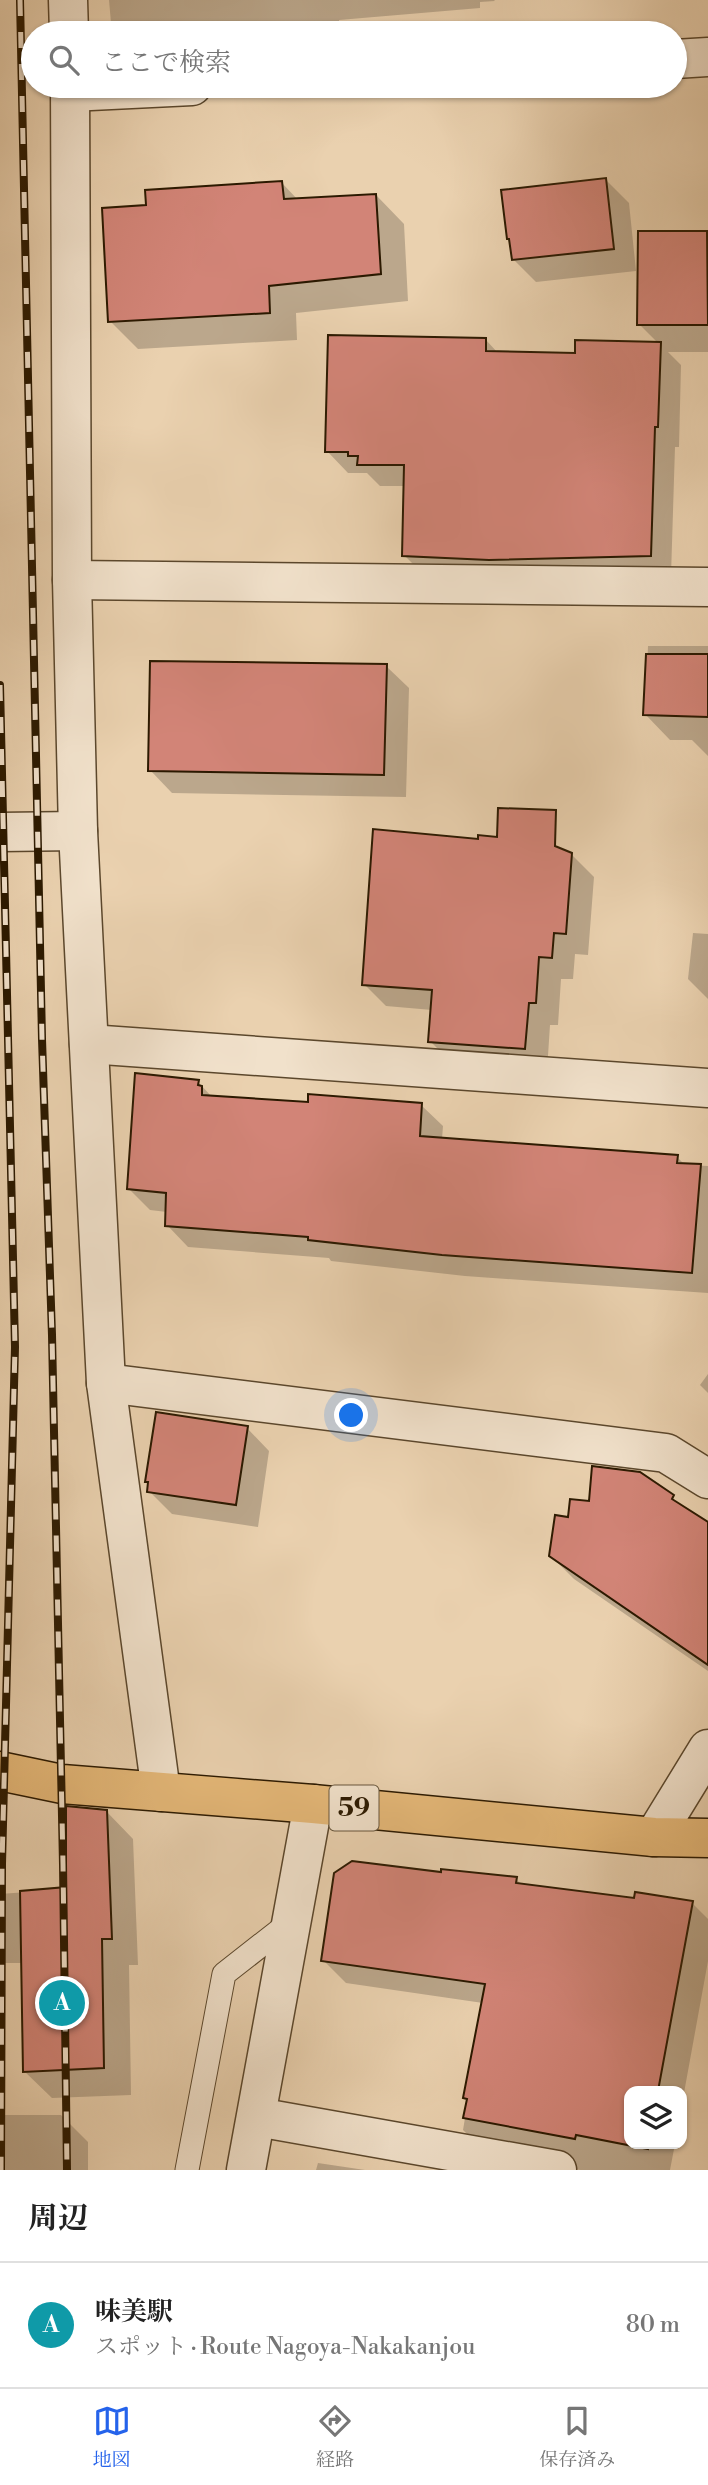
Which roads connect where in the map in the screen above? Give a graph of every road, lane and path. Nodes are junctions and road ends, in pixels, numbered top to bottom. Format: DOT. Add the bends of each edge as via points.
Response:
graph roads {
  1 [pos="68,0"];
  2 [pos="69,21"];
  3 [pos="708,57"];
  4 [pos="687,58"];
  5 [pos="70,98"];
  6 [pos="72,580"];
  7 [pos="708,587"];
  8 [pos="78,831"];
  9 [pos="0,832"];
  10 [pos="89,1044"];
  11 [pos="708,1088"];
  12 [pos="106,1383"];
  13 [pos="708,1479"];
  14 [pos="708,1749"];
  15 [pos="0,1772"];
  16 [pos="161,1792"];
  17 [pos="313,1804"];
  18 [pos="654,1837"];
  19 [pos="708,1838"];
  20 [pos="293,1920"];
  21 [pos="257,2117"];
  22 [pos="187,2170"];
  23 [pos="246,2170"];
  24 [pos="557,2170"];
  1 -- 2 [label="street"];
  3 -- 4 [label="street"];
  5 -- 6 [label="street"];
  6 -- 7 [label="street"];
  6 -- 8 [label="street"];
  8 -- 9 [label="street"];
  8 -- 10 [label="street"];
  10 -- 11 [label="street"];
  10 -- 12 [label="street"];
  12 -- 13 [label="street" via="666,1453"];
  12 -- 16 [label="street"];
  14 -- 18 [label="street"];
  15 -- 16 [label="main road, 59" via="62,1784"];
  16 -- 17 [label="main road, 59"];
  17 -- 18 [label="main road, 59"];
  17 -- 20 [label="street"];
  18 -- 19 [label="main road, 59"];
  20 -- 21 [label="street"];
  20 -- 22 [label="lane" via="224,1974"];
  21 -- 23 [label="street"];
  21 -- 24 [label="street"];
}
